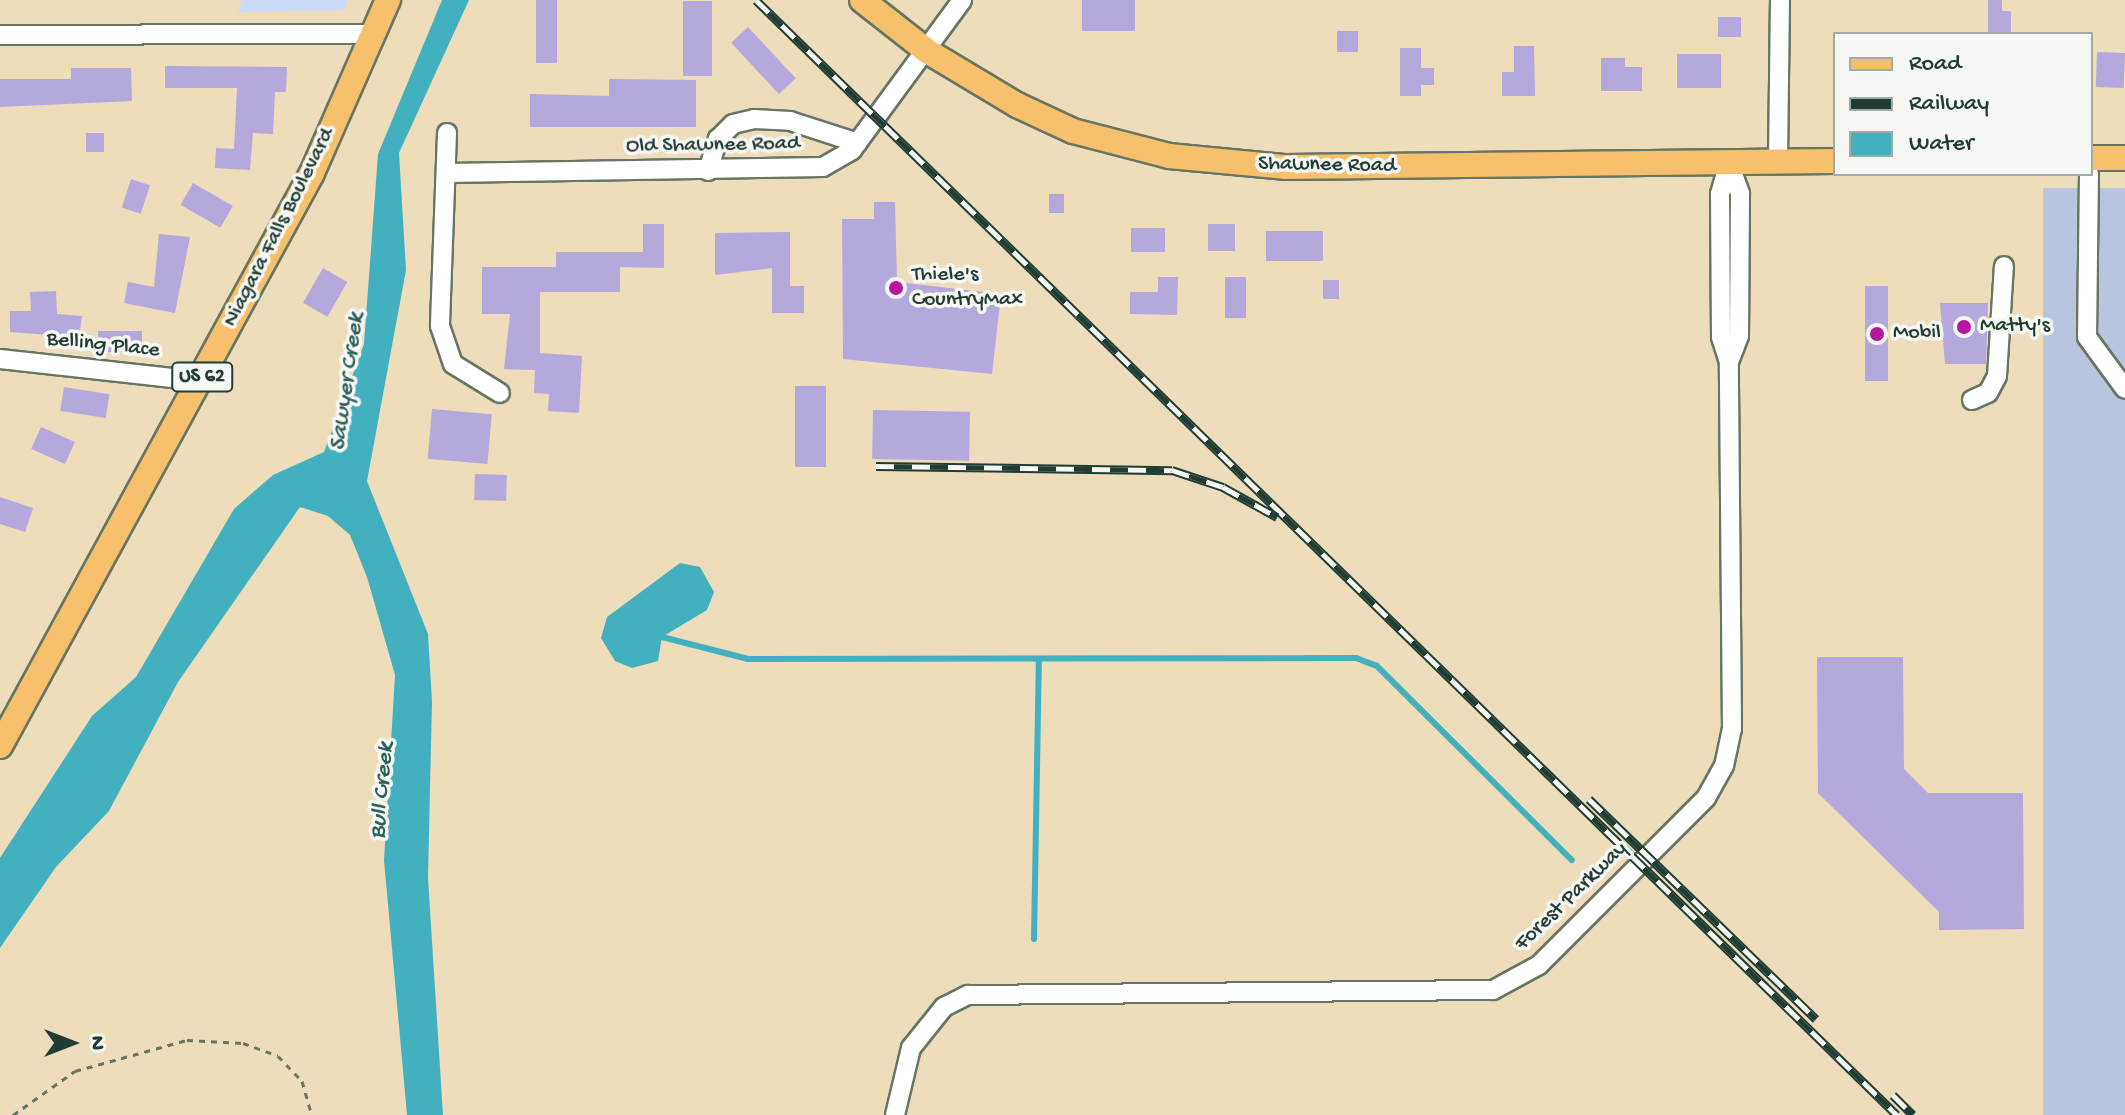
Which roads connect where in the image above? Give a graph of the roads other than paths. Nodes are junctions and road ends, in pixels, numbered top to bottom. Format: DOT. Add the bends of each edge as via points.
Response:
graph roads {
  1 [pos="388,0"];
  2 [pos="862,0"];
  3 [pos="962,0"];
  4 [pos="1780,0"];
  5 [pos="375,34"];
  6 [pos="0,35"];
  7 [pos="927,51"];
  8 [pos="447,133"];
  9 [pos="858,143"];
  10 [pos="2093,158"];
  11 [pos="2125,158"];
  12 [pos="1833,161"];
  13 [pos="1778,162"];
  14 [pos="1729,163"];
  15 [pos="708,171"];
  16 [pos="447,173"];
  17 [pos="2089,176"];
  18 [pos="2004,266"];
  19 [pos="0,359"];
  20 [pos="200,381"];
  21 [pos="2125,389"];
  22 [pos="500,393"];
  23 [pos="1972,400"];
  24 [pos="0,746"];
  25 [pos="895,1115"];
  1 -- 5 [label="main road, Niagara Falls Boulevard / US 62"];
  2 -- 7 [label="main road, Shawnee Road"];
  3 -- 7 [label="street, Old Shawnee Road"];
  4 -- 13 [label="street"];
  5 -- 6 [label="street"];
  5 -- 20 [label="main road, Niagara Falls Boulevard / US 62" via="312,173"];
  7 -- 9 [label="street, Old Shawnee Road"];
  7 -- 14 [label="main road, Shawnee Road" via="1073,131 1220,163"];
  8 -- 16 [label="street"];
  9 -- 15 [label="street, Old Shawnee Road" via="823,167"];
  9 -- 15 [label="street" via="790,121 754,119 733,124 718,139"];
  10 -- 11 [label="main road"];
  12 -- 13 [label="main road, Shawnee Road"];
  13 -- 14 [label="main road, Shawnee Road"];
  14 -- 25 [label="street, Forest Parkway" via="1740,194 1739,336 1729,362 1732,729 1724,766 1706,798 1539,965 1474,994 968,995 944,1007 911,1048"];
  15 -- 16 [label="street, Old Shawnee Road"];
  16 -- 22 [label="street" via="440,326 453,364"];
  17 -- 21 [label="street" via="2087,337"];
  18 -- 23 [label="street" via="1997,376 1988,393"];
  19 -- 20 [label="street, Belling Place"];
  20 -- 24 [label="main road, Niagara Falls Boulevard / US 62"];
}
